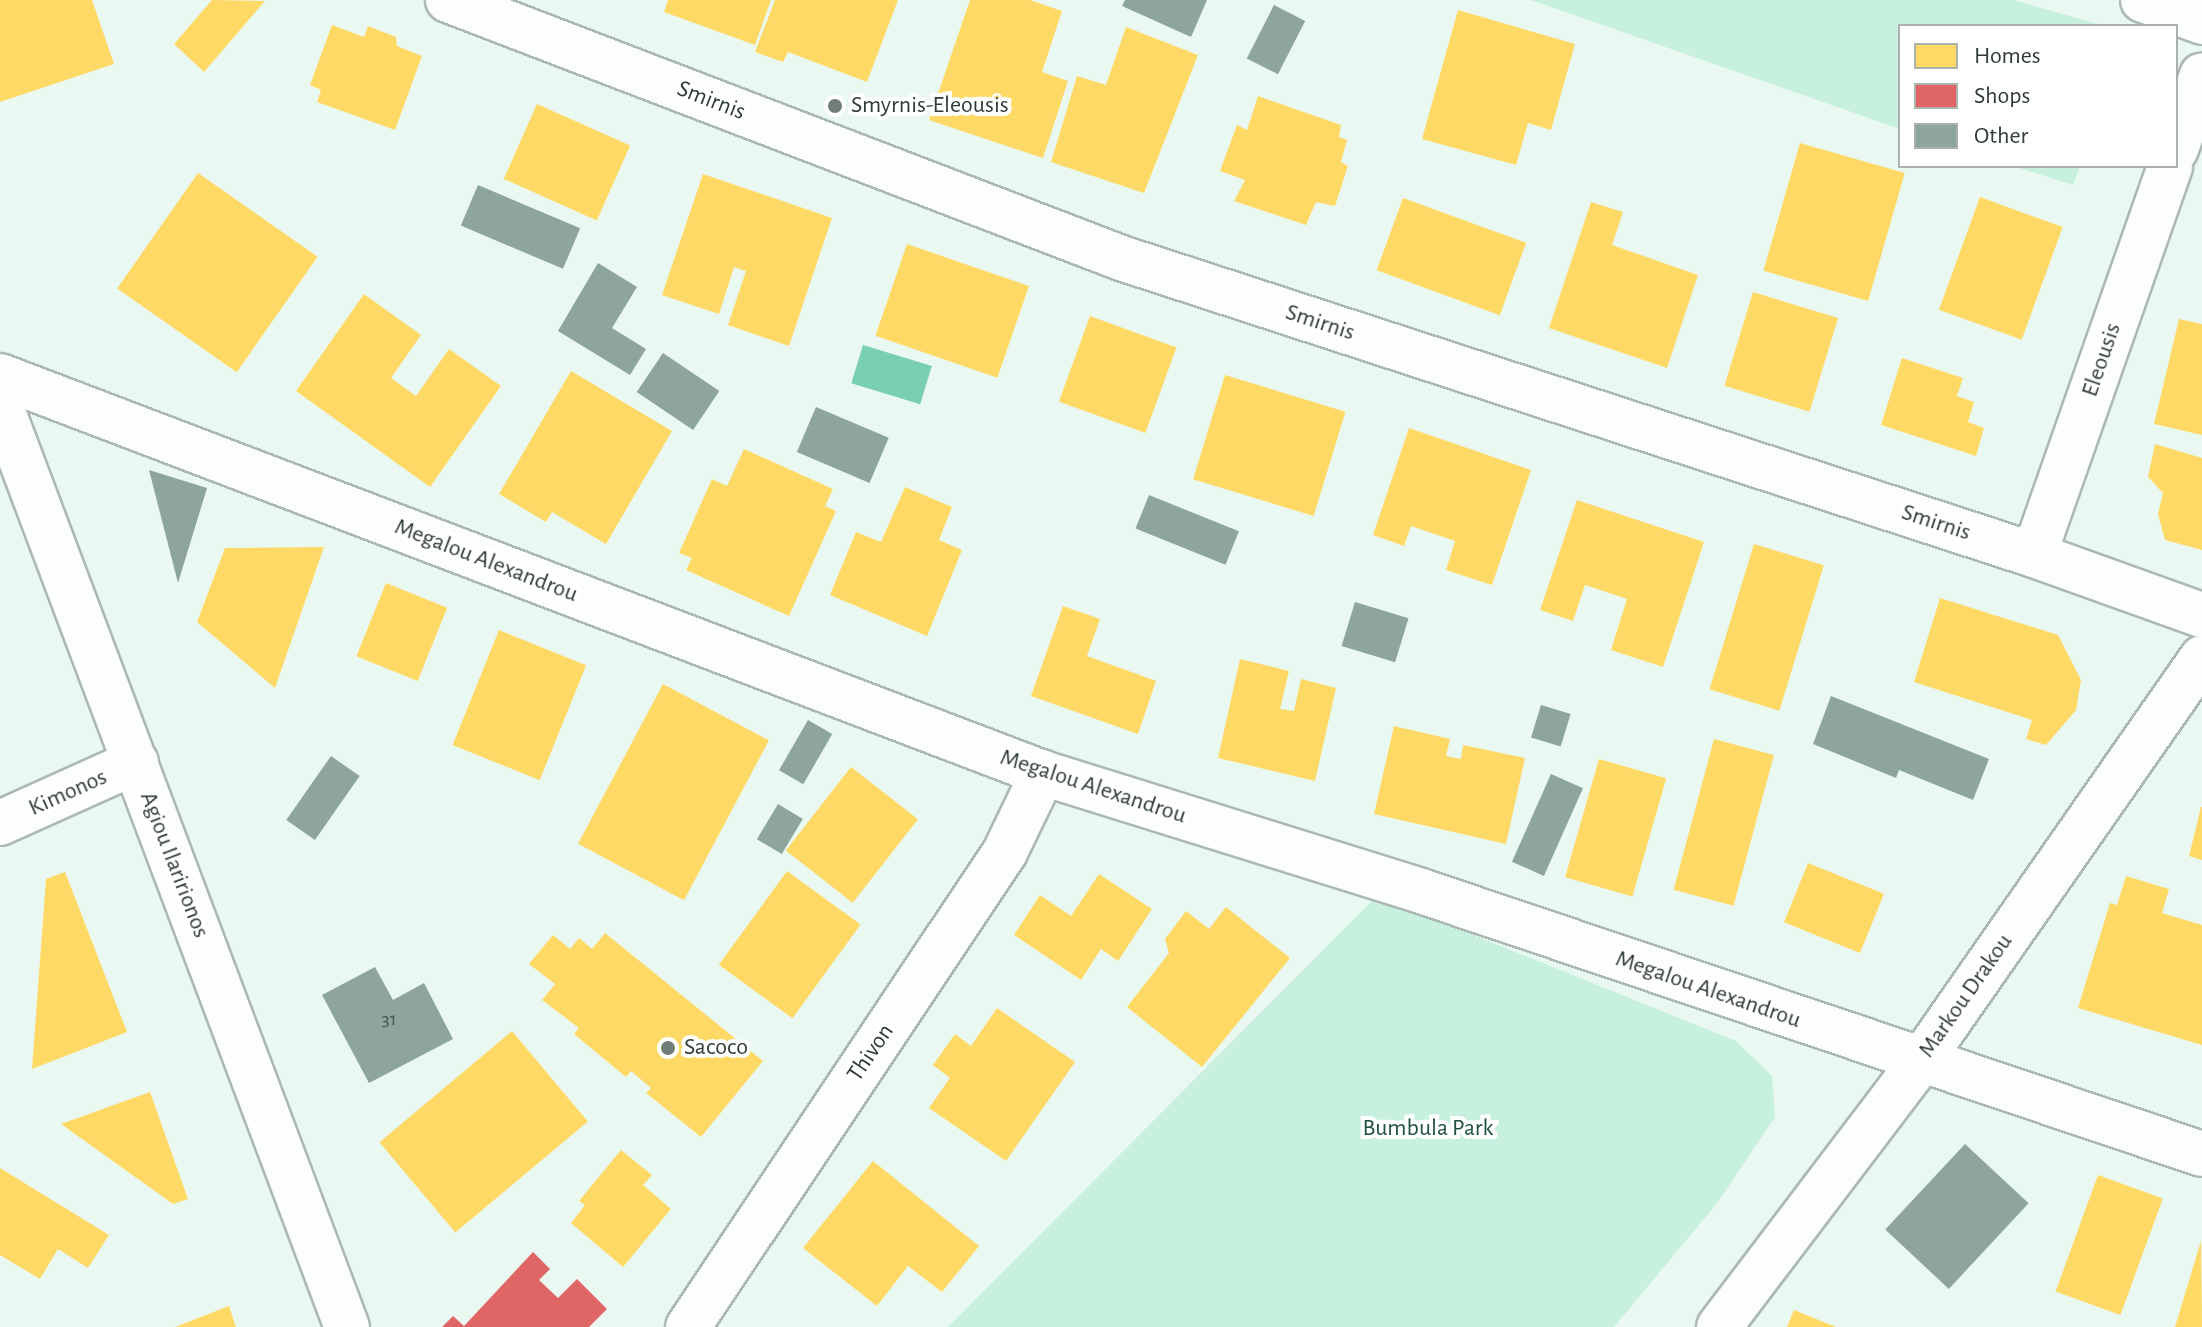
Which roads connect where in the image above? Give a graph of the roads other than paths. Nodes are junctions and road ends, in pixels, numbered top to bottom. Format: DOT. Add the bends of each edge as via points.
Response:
graph roads {
  1 [pos="448,0"];
  2 [pos="2143,0"];
  3 [pos="2202,22"];
  4 [pos="2202,75"];
  5 [pos="2178,143"];
  6 [pos="2169,168"];
  7 [pos="0,376"];
  8 [pos="0,404"];
  9 [pos="2034,555"];
  10 [pos="2202,615"];
  11 [pos="2202,658"];
  12 [pos="136,762"];
  13 [pos="1043,773"];
  14 [pos="0,823"];
  15 [pos="1923,1058"];
  16 [pos="2202,1154"];
  17 [pos="347,1327"];
  18 [pos="688,1327"];
  19 [pos="1719,1327"];
  1 -- 9 [label="street, Smirnis" via="1121,258"];
  2 -- 3 [label="street"];
  4 -- 5 [label="street"];
  6 -- 9 [label="street, Eleousis"];
  7 -- 13 [label="street, Megalou Alexandrou"];
  8 -- 12 [label="street, Agiou Ilaririonos"];
  9 -- 10 [label="street, Smirnis"];
  11 -- 15 [label="street, Markou Drakou"];
  12 -- 14 [label="street, Kimonos"];
  12 -- 17 [label="street, Agiou Ilaririonos"];
  13 -- 15 [label="street, Megalou Alexandrou" via="1418,890 1797,1021"];
  13 -- 18 [label="street, Thivon" via="1005,852"];
  15 -- 16 [label="street, Megalou Alexandrou"];
  15 -- 19 [label="street, Markou Drakou"];
}
